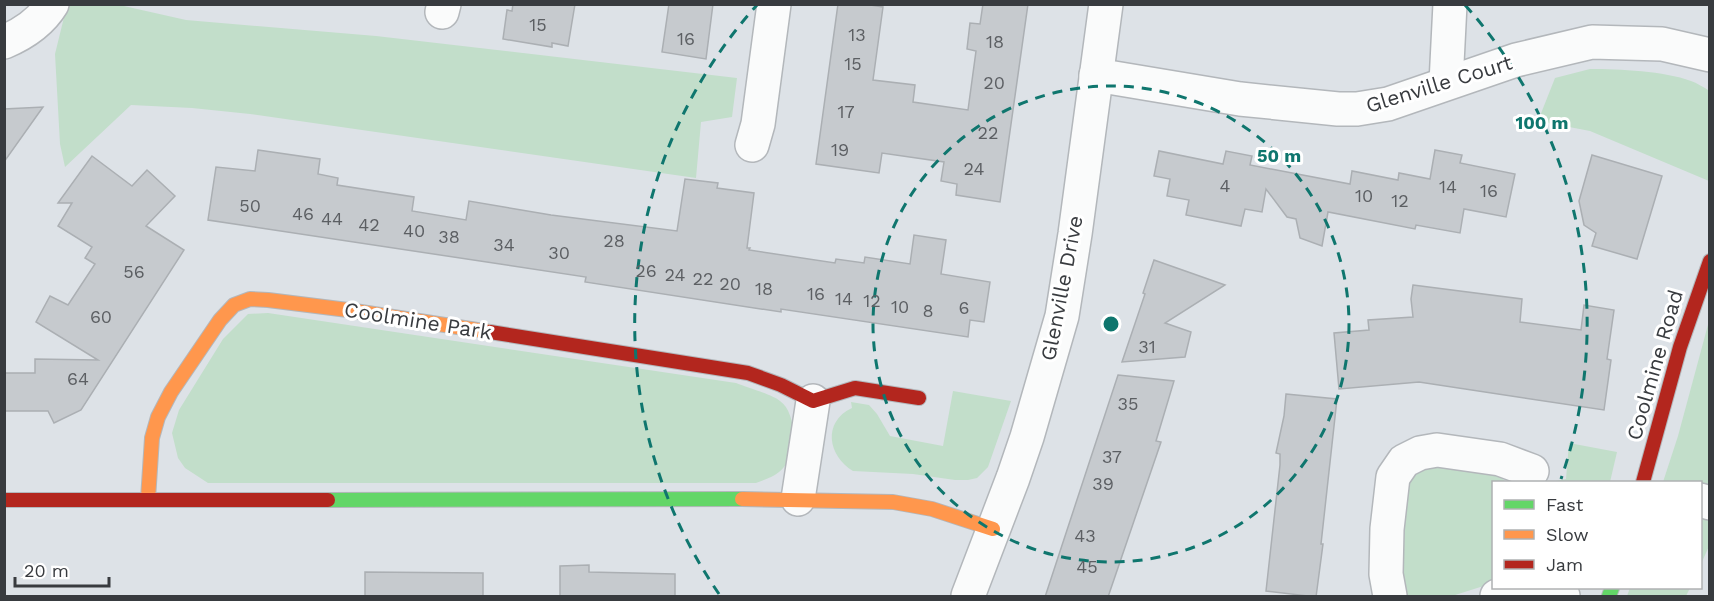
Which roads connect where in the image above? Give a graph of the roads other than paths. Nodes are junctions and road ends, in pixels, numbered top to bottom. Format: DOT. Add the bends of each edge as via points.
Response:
graph roads {
  1 [pos="52,4"];
  2 [pos="774,4"];
  3 [pos="1106,4"];
  4 [pos="1450,4"];
  5 [pos="4,42"];
  6 [pos="1710,55"];
  7 [pos="1096,75"];
  8 [pos="1446,83"];
  9 [pos="752,145"];
  10 [pos="1710,261"];
  11 [pos="919,398"];
  12 [pos="813,400"];
  13 [pos="1532,471"];
  14 [pos="1645,481"];
  15 [pos="148,499"];
  16 [pos="798,499"];
  17 [pos="4,500"];
  18 [pos="993,529"];
  19 [pos="968,597"];
  20 [pos="1390,597"];
  21 [pos="1497,597"];
  22 [pos="1563,597"];
  1 -- 5 [label="street" via="36,23"];
  2 -- 9 [label="street"];
  3 -- 7 [label="street, Glenville Drive"];
  4 -- 8 [label="street"];
  6 -- 8 [label="street, Glenville Court" via="1662,44 1593,42 1516,60"];
  7 -- 8 [label="street, Glenville Court" via="1240,99 1338,109 1388,104"];
  7 -- 18 [label="street, Glenville Drive" via="1062,316 1027,436"];
  10 -- 14 [label="street, Coolmine Road" via="1680,347"];
  11 -- 12 [label="street" via="855,388"];
  12 -- 15 [label="street, Coolmine Park" via="748,373 348,310 250,299 234,305 220,320 158,417 152,438"];
  12 -- 16 [label="street"];
  13 -- 20 [label="street" via="1500,459 1437,450 1404,461 1393,477 1387,529"];
  15 -- 16 [label="street"];
  15 -- 17 [label="street"];
  16 -- 18 [label="street" via="893,502 932,509"];
  18 -- 19 [label="street, Glenville Drive"];
  21 -- 22 [label="street"];
}
